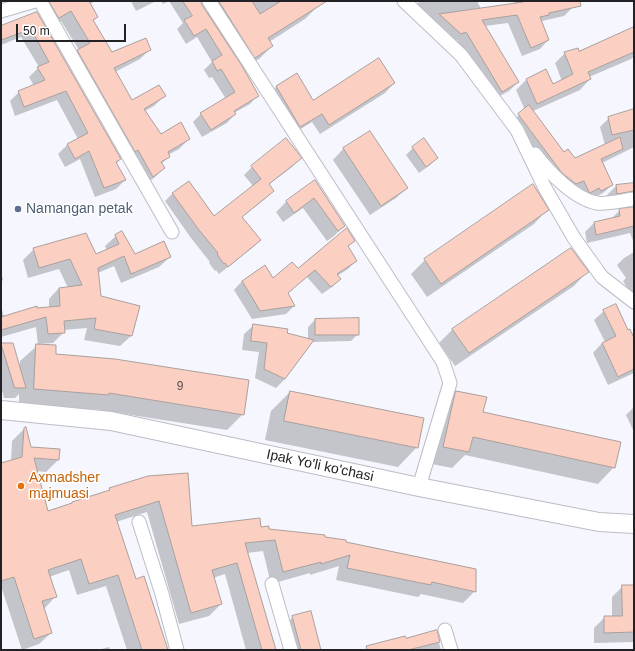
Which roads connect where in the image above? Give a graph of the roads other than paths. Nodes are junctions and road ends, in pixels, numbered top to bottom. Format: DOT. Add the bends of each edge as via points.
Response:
graph roads {
  1 [pos="35,1"];
  2 [pos="40,1"];
  3 [pos="209,1"];
  4 [pos="404,1"];
  5 [pos="1,12"];
  6 [pos="517,130"];
  7 [pos="634,199"];
  8 [pos="172,232"];
  9 [pos="634,302"];
  10 [pos="2,410"];
  11 [pos="419,487"];
  12 [pos="139,522"];
  13 [pos="634,524"];
  14 [pos="272,584"];
  15 [pos="445,630"];
  16 [pos="177,650"];
  17 [pos="291,650"];
  18 [pos="451,650"];
  1 -- 5 [label="street"];
  2 -- 8 [label="street"];
  3 -- 11 [label="street" via="443,362 450,383"];
  4 -- 6 [label="street" via="461,56"];
  6 -- 7 [label="street" via="544,166 570,190 586,200 598,204"];
  6 -- 9 [label="street" via="574,238 602,277"];
  10 -- 11 [label="main road, Ipak Yo'li ko'chasi" via="111,421"];
  11 -- 13 [label="main road, Ipak Yo'li ko'chasi" via="599,522"];
  12 -- 16 [label="street"];
  14 -- 17 [label="street"];
  15 -- 18 [label="street"];
}
